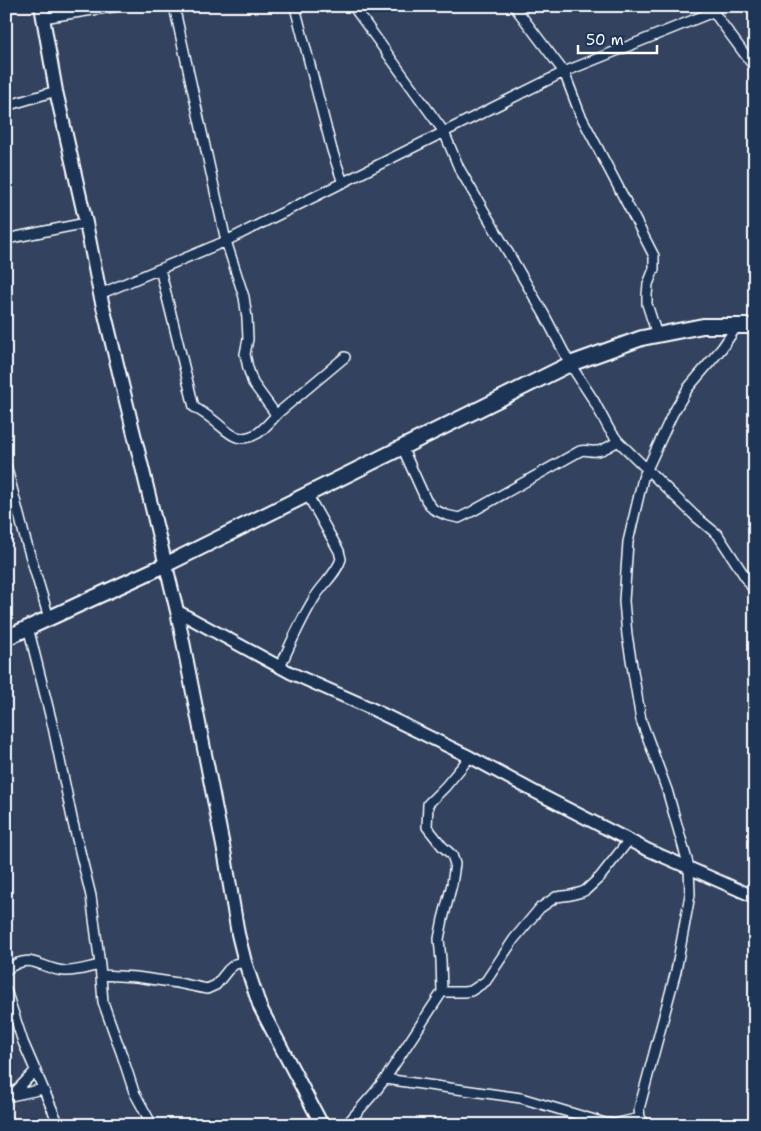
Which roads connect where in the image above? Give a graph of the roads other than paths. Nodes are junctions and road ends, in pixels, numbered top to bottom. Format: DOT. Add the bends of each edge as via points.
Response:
graph roads {
  1 [pos="118,6"];
  2 [pos="174,6"];
  3 [pos="294,6"];
  4 [pos="353,6"];
  5 [pos="514,6"];
  6 [pos="711,9"];
  7 [pos="42,12"];
  8 [pos="755,68"];
  9 [pos="564,72"];
  10 [pos="56,91"];
  11 [pos="6,106"];
  12 [pos="444,132"];
  13 [pos="342,183"];
  14 [pos="86,223"];
  15 [pos="6,239"];
  16 [pos="226,241"];
  17 [pos="160,269"];
  18 [pos="100,294"];
  19 [pos="737,326"];
  20 [pos="755,326"];
  21 [pos="657,335"];
  22 [pos="345,357"];
  23 [pos="570,364"];
  24 [pos="278,414"];
  25 [pos="618,441"];
  26 [pos="402,447"];
  27 [pos="6,465"];
  28 [pos="647,469"];
  29 [pos="307,494"];
  30 [pos="165,565"];
  31 [pos="755,592"];
  32 [pos="177,611"];
  33 [pos="48,618"];
  34 [pos="28,627"];
  35 [pos="6,638"];
  36 [pos="280,667"];
  37 [pos="470,757"];
  38 [pos="628,840"];
  39 [pos="689,867"];
  40 [pos="755,897"];
  41 [pos="245,962"];
  42 [pos="100,965"];
  43 [pos="6,970"];
  44 [pos="100,975"];
  45 [pos="6,990"];
  46 [pos="442,992"];
  47 [pos="36,1070"];
  48 [pos="385,1079"];
  49 [pos="44,1089"];
  50 [pos="9,1096"];
  51 [pos="644,1121"];
  52 [pos="613,1124"];
  53 [pos="59,1125"];
  54 [pos="152,1125"];
  55 [pos="322,1125"];
  56 [pos="346,1125"];
  1 -- 7 [label="street"];
  2 -- 16 [label="street"];
  3 -- 13 [label="street"];
  4 -- 12 [label="street"];
  5 -- 9 [label="street"];
  6 -- 8 [label="street"];
  6 -- 9 [label="street"];
  7 -- 10 [label="main road"];
  9 -- 12 [label="street"];
  9 -- 21 [label="street" via="578,110 654,256 654,269 646,295"];
  10 -- 11 [label="street"];
  10 -- 14 [label="main road"];
  12 -- 13 [label="street"];
  12 -- 23 [label="street" via="456,164"];
  13 -- 16 [label="street"];
  14 -- 15 [label="street"];
  14 -- 18 [label="main road"];
  16 -- 17 [label="street"];
  16 -- 24 [label="street" via="244,297 248,368 253,383"];
  17 -- 18 [label="street"];
  17 -- 24 [label="street" via="194,407 238,438 259,432"];
  18 -- 30 [label="main road"];
  19 -- 20 [label="main road"];
  19 -- 21 [label="main road" via="703,326"];
  19 -- 28 [label="street" via="688,388"];
  21 -- 23 [label="main road"];
  22 -- 24 [label="street"];
  23 -- 25 [label="street"];
  23 -- 26 [label="main road"];
  25 -- 26 [label="street" via="595,452 580,451 459,518 434,509 426,500"];
  25 -- 28 [label="street"];
  26 -- 29 [label="main road"];
  27 -- 33 [label="street"];
  28 -- 31 [label="street" via="718,535"];
  28 -- 39 [label="street" via="628,542 624,601 627,635 640,720 667,790"];
  29 -- 30 [label="main road"];
  29 -- 36 [label="street" via="342,558 298,626"];
  30 -- 32 [label="main road"];
  30 -- 33 [label="main road"];
  32 -- 36 [label="street"];
  32 -- 41 [label="main road"];
  33 -- 34 [label="main road"];
  34 -- 35 [label="main road"];
  34 -- 42 [label="street" via="91,896"];
  36 -- 37 [label="street"];
  37 -- 38 [label="street"];
  37 -- 46 [label="street" via="428,804 427,827 452,855 455,864 439,939"];
  38 -- 39 [label="street"];
  38 -- 46 [label="street" via="586,890 556,897 540,908 486,981 471,991"];
  39 -- 40 [label="street"];
  39 -- 51 [label="street" via="690,895 676,972 639,1109"];
  41 -- 44 [label="street" via="235,964 216,985 207,989 136,977"];
  41 -- 55 [label="main road" via="260,1007"];
  42 -- 43 [label="street" via="67,972 26,961"];
  42 -- 44 [label="street"];
  44 -- 54 [label="street" via="103,1002 134,1092"];
  45 -- 47 [label="street"];
  46 -- 48 [label="street"];
  47 -- 49 [label="street"];
  47 -- 50 [label="street"];
  48 -- 52 [label="street" via="521,1098"];
  48 -- 56 [label="street"];
  49 -- 50 [label="street"];
  49 -- 53 [label="street"];
  51 -- 52 [label="street"];
}
